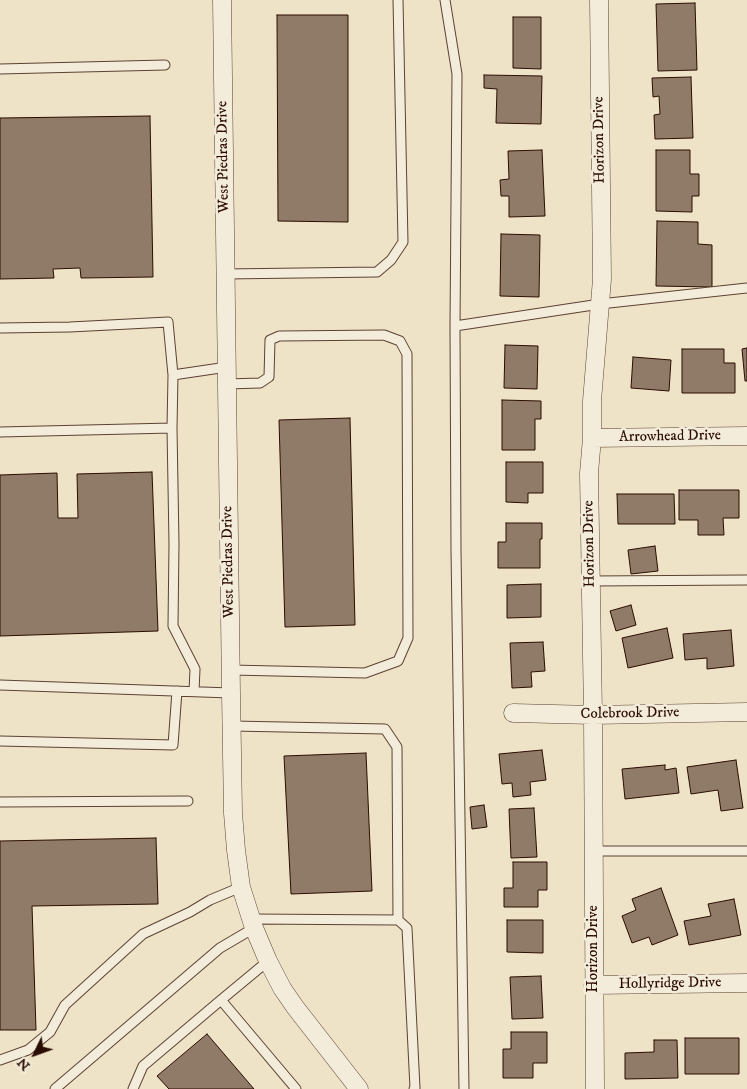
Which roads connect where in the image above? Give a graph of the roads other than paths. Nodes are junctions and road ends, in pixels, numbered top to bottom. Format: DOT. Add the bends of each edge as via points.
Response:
graph roads {
  1 [pos="222,0"];
  2 [pos="398,0"];
  3 [pos="445,0"];
  4 [pos="599,0"];
  5 [pos="165,65"];
  6 [pos="0,69"];
  7 [pos="225,274"];
  8 [pos="747,288"];
  9 [pos="600,304"];
  10 [pos="455,326"];
  11 [pos="0,328"];
  12 [pos="173,374"];
  13 [pos="227,375"];
  14 [pos="172,428"];
  15 [pos="0,432"];
  16 [pos="747,436"];
  17 [pos="592,438"];
  18 [pos="747,580"];
  19 [pos="591,581"];
  20 [pos="231,670"];
  21 [pos="0,685"];
  22 [pos="177,690"];
  23 [pos="194,691"];
  24 [pos="231,693"];
  25 [pos="747,712"];
  26 [pos="514,713"];
  27 [pos="593,715"];
  28 [pos="232,726"];
  29 [pos="0,742"];
  30 [pos="188,801"];
  31 [pos="0,802"];
  32 [pos="593,851"];
  33 [pos="747,851"];
  34 [pos="241,887"];
  35 [pos="398,920"];
  36 [pos="252,923"];
  37 [pos="268,961"];
  38 [pos="747,983"];
  39 [pos="593,985"];
  40 [pos="221,1000"];
  41 [pos="0,1060"];
  42 [pos="353,1087"];
  43 [pos="55,1089"];
  44 [pos="133,1089"];
  45 [pos="296,1089"];
  46 [pos="414,1089"];
  47 [pos="464,1089"];
  48 [pos="595,1089"];
  1 -- 7 [label="street, West Piedras Drive"];
  2 -- 7 [label="lane" via="403,242 391,260 377,272"];
  3 -- 10 [label="lane" via="456,74"];
  4 -- 9 [label="street, Horizon Drive"];
  5 -- 6 [label="lane"];
  7 -- 13 [label="street, West Piedras Drive"];
  8 -- 9 [label="lane"];
  9 -- 10 [label="lane"];
  9 -- 17 [label="street, Horizon Drive"];
  10 -- 47 [label="lane"];
  11 -- 12 [label="lane" via="168,322"];
  12 -- 13 [label="lane"];
  12 -- 14 [label="lane"];
  13 -- 20 [label="street, West Piedras Drive"];
  13 -- 20 [label="lane" via="260,383 269,377 270,340 279,336 384,335 400,341 407,354 408,638 398,661 365,673"];
  14 -- 15 [label="lane"];
  14 -- 23 [label="lane" via="173,626 195,669"];
  16 -- 17 [label="street, Arrowhead Drive"];
  17 -- 19 [label="street, Horizon Drive"];
  18 -- 19 [label="lane"];
  19 -- 27 [label="street, Horizon Drive"];
  20 -- 24 [label="street, West Piedras Drive"];
  21 -- 22 [label="lane"];
  22 -- 23 [label="lane"];
  22 -- 29 [label="lane" via="173,745"];
  23 -- 24 [label="lane"];
  24 -- 28 [label="street, West Piedras Drive"];
  25 -- 27 [label="street, Colebrook Drive"];
  26 -- 27 [label="street, Colebrook Drive"];
  27 -- 32 [label="street, Horizon Drive"];
  28 -- 34 [label="street, West Piedras Drive" via="233,813"];
  28 -- 35 [label="lane" via="385,729 397,747"];
  30 -- 31 [label="lane"];
  32 -- 33 [label="lane"];
  32 -- 39 [label="street, Horizon Drive"];
  34 -- 36 [label="street, West Piedras Drive"];
  34 -- 41 [label="lane" via="143,934 65,1004 50,1032 28,1050"];
  35 -- 36 [label="lane"];
  35 -- 46 [label="lane" via="408,928"];
  36 -- 37 [label="street, West Piedras Drive"];
  36 -- 43 [label="lane"];
  37 -- 40 [label="lane"];
  37 -- 42 [label="street, West Piedras Drive" via="282,988"];
  38 -- 39 [label="street, Hollyridge Drive"];
  39 -- 48 [label="street, Horizon Drive"];
  40 -- 44 [label="lane" via="142,1066"];
  40 -- 45 [label="lane"];
}
